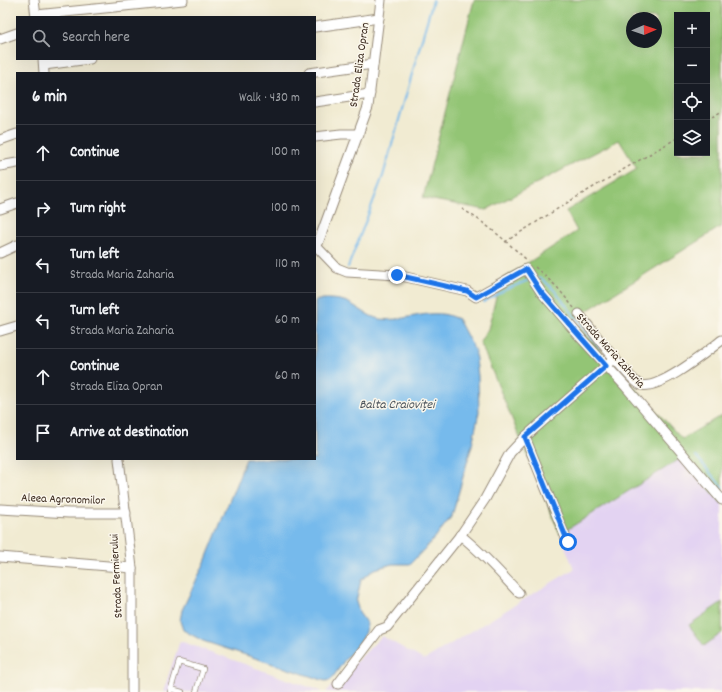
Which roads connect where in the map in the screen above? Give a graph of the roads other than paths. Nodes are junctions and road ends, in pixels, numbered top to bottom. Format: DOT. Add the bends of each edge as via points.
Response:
graph roads {
  1 [pos="34,0"];
  2 [pos="183,0"];
  3 [pos="381,0"];
  4 [pos="36,16"];
  5 [pos="379,18"];
  6 [pos="316,27"];
  7 [pos="16,34"];
  8 [pos="0,39"];
  9 [pos="83,60"];
  10 [pos="373,64"];
  11 [pos="44,66"];
  12 [pos="316,72"];
  13 [pos="370,94"];
  14 [pos="316,102"];
  15 [pos="16,134"];
  16 [pos="358,134"];
  17 [pos="316,137"];
  18 [pos="0,140"];
  19 [pos="16,163"];
  20 [pos="0,166"];
  21 [pos="16,203"];
  22 [pos="0,208"];
  23 [pos="16,245"];
  24 [pos="316,245"];
  25 [pos="0,253"];
  26 [pos="467,291"];
  27 [pos="579,314"];
  28 [pos="16,326"];
  29 [pos="0,331"];
  30 [pos="722,340"];
  31 [pos="615,358"];
  32 [pos="606,366"];
  33 [pos="635,381"];
  34 [pos="626,387"];
  35 [pos="525,437"];
  36 [pos="119,460"];
  37 [pos="722,500"];
  38 [pos="0,509"];
  39 [pos="126,513"];
  40 [pos="460,535"];
  41 [pos="568,542"];
  42 [pos="0,557"];
  43 [pos="132,568"];
  44 [pos="519,593"];
  45 [pos="338,684"];
  46 [pos="171,691"];
  47 [pos="132,692"];
  48 [pos="182,692"];
  49 [pos="196,692"];
  1 -- 4 [label="street"];
  2 -- 4 [label="street"];
  3 -- 5 [label="street, Strada Eliza Opran"];
  5 -- 6 [label="street"];
  5 -- 10 [label="street, Strada Eliza Opran"];
  7 -- 8 [label="street"];
  9 -- 11 [label="street"];
  10 -- 12 [label="street"];
  10 -- 13 [label="street, Strada Eliza Opran"];
  13 -- 14 [label="street"];
  13 -- 16 [label="street, Strada Eliza Opran"];
  15 -- 18 [label="street"];
  16 -- 17 [label="street"];
  16 -- 24 [label="street, Strada Eliza Opran"];
  19 -- 20 [label="street"];
  21 -- 22 [label="street"];
  23 -- 25 [label="street"];
  24 -- 26 [label="street, Strada Eliza Opran" via="337,268 347,272 397,275"];
  26 -- 32 [label="street, Strada Maria Zaharia" via="476,297 526,269 541,292"];
  27 -- 31 [label="street"];
  28 -- 29 [label="street"];
  30 -- 33 [label="street" via="652,385 640,385"];
  31 -- 32 [label="street"];
  31 -- 33 [label="street"];
  32 -- 34 [label="street, Strada Maria Zaharia"];
  32 -- 35 [label="street"];
  33 -- 34 [label="street"];
  34 -- 37 [label="street, Strada Maria Zaharia"];
  35 -- 40 [label="street" via="510,453 485,498"];
  35 -- 41 [label="street"];
  36 -- 39 [label="street, Strada Fermierului"];
  38 -- 39 [label="street, Aleea Agronomilor"];
  39 -- 43 [label="street, Strada Fermierului"];
  40 -- 44 [label="street" via="492,563"];
  40 -- 45 [label="street" via="390,624 379,630"];
  42 -- 43 [label="street"];
  43 -- 47 [label="street, Strada Fermierului"];
  46 -- 48 [label="lane"];
  46 -- 49 [label="lane" via="179,662 203,669"];
}
